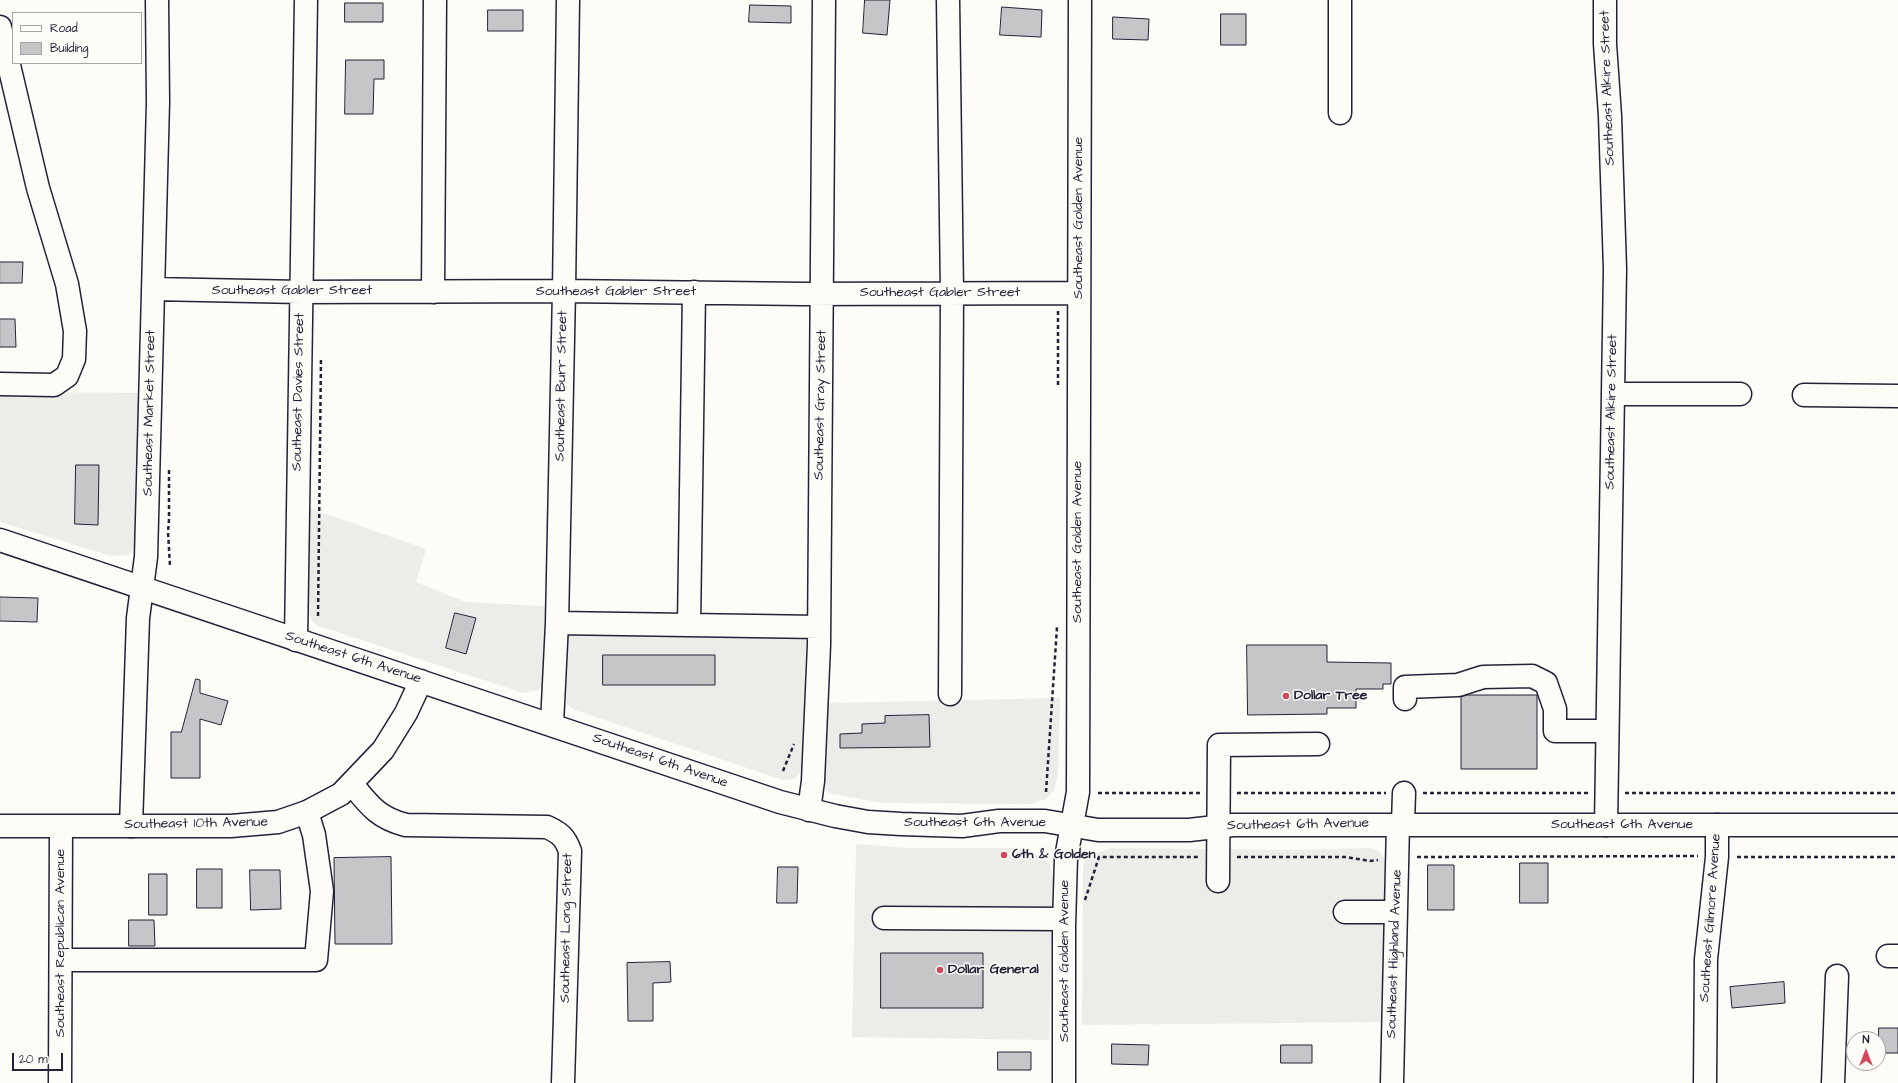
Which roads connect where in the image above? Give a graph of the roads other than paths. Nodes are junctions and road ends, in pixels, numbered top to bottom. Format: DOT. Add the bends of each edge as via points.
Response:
graph roads {
  1 [pos="156,0"];
  2 [pos="306,0"];
  3 [pos="435,0"];
  4 [pos="568,0"];
  5 [pos="824,0"];
  6 [pos="948,0"];
  7 [pos="1080,0"];
  8 [pos="1340,0"];
  9 [pos="1605,0"];
  10 [pos="0,27"];
  11 [pos="1340,113"];
  12 [pos="153,289"];
  13 [pos="564,291"];
  14 [pos="301,292"];
  15 [pos="433,292"];
  16 [pos="694,292"];
  17 [pos="952,292"];
  18 [pos="1068,293"];
  19 [pos="822,294"];
  20 [pos="0,384"];
  21 [pos="1612,394"];
  22 [pos="1740,394"];
  23 [pos="1804,395"];
  24 [pos="1898,396"];
  25 [pos="0,540"];
  26 [pos="142,588"];
  27 [pos="557,623"];
  28 [pos="689,625"];
  29 [pos="819,627"];
  30 [pos="296,640"];
  31 [pos="421,681"];
  32 [pos="950,694"];
  33 [pos="1405,699"];
  34 [pos="552,724"];
  35 [pos="1607,731"];
  36 [pos="1318,744"];
  37 [pos="352,784"];
  38 [pos="1404,792"];
  39 [pos="809,810"];
  40 [pos="307,812"];
  41 [pos="1400,824"];
  42 [pos="1606,824"];
  43 [pos="1717,825"];
  44 [pos="1898,825"];
  45 [pos="0,826"];
  46 [pos="130,826"];
  47 [pos="1072,826"];
  48 [pos="1218,826"];
  49 [pos="61,827"];
  50 [pos="1218,881"];
  51 [pos="1345,912"];
  52 [pos="1396,912"];
  53 [pos="884,918"];
  54 [pos="1064,919"];
  55 [pos="62,960"];
  56 [pos="1837,976"];
  57 [pos="60,1083"];
  58 [pos="563,1083"];
  59 [pos="1064,1083"];
  60 [pos="1392,1083"];
  61 [pos="1705,1083"];
  62 [pos="1833,1083"];
  1 -- 12 [label="street, Southeast Market Street" via="158,102"];
  2 -- 14 [label="street, Southeast Davies Street"];
  3 -- 15 [label="street"];
  4 -- 13 [label="street, Southeast Burr Street"];
  5 -- 19 [label="street, Southeast Gray Street"];
  6 -- 17 [label="street"];
  7 -- 18 [label="street, Southeast Golden Avenue"];
  8 -- 11 [label="street"];
  9 -- 21 [label="street, Southeast Alkire Street" via="1614,269"];
  10 -- 20 [label="street" via="38,188 67,284 75,331 74,359 67,376 54,385"];
  12 -- 14 [label="street, Southeast Gabler Street"];
  12 -- 26 [label="street, Southeast Market Street" via="146,558"];
  13 -- 15 [label="street, Southeast Gabler Street"];
  13 -- 16 [label="street, Southeast Gabler Street"];
  13 -- 27 [label="street, Southeast Burr Street"];
  14 -- 15 [label="street, Southeast Gabler Street"];
  14 -- 30 [label="street, Southeast Davies Street"];
  16 -- 19 [label="street, Southeast Gabler Street"];
  16 -- 28 [label="street"];
  17 -- 18 [label="street, Southeast Gabler Street"];
  17 -- 19 [label="street, Southeast Gabler Street"];
  17 -- 32 [label="street"];
  18 -- 47 [label="street, Southeast Golden Avenue" via="1078,792"];
  19 -- 29 [label="street, Southeast Gray Street"];
  21 -- 22 [label="street"];
  21 -- 35 [label="street, Southeast Alkire Street"];
  23 -- 24 [label="street"];
  25 -- 26 [label="street, Southeast 6th Avenue"];
  26 -- 30 [label="street, Southeast 6th Avenue"];
  26 -- 46 [label="street, Southeast Market Street" via="138,618"];
  27 -- 28 [label="street"];
  27 -- 34 [label="street, Southeast Burr Street"];
  28 -- 29 [label="street"];
  29 -- 39 [label="street, Southeast Gray Street" via="813,781"];
  30 -- 31 [label="street, Southeast 6th Avenue"];
  31 -- 34 [label="street, Southeast 6th Avenue"];
  31 -- 37 [label="street, Southeast 10th Avenue" via="393,736"];
  33 -- 35 [label="street" via="1405,688 1458,685 1483,677 1532,676 1546,683 1555,709 1555,731"];
  34 -- 39 [label="street, Southeast 6th Avenue"];
  35 -- 42 [label="street, Southeast Alkire Street"];
  36 -- 48 [label="street" via="1219,745"];
  37 -- 40 [label="street, Southeast 10th Avenue" via="341,794"];
  37 -- 58 [label="street, Southeast Long Street" via="369,806 394,822 547,827 562,835 570,851"];
  38 -- 41 [label="street, Southeast Highland Avenue"];
  39 -- 47 [label="street, Southeast 6th Avenue" via="868,822 962,826 999,821 1045,821"];
  40 -- 46 [label="street, Southeast 10th Avenue" via="278,822 252,825"];
  40 -- 55 [label="street" via="314,835 322,891 316,960"];
  41 -- 42 [label="street, Southeast 6th Avenue"];
  41 -- 48 [label="street, Southeast 6th Avenue"];
  41 -- 52 [label="street, Southeast Highland Avenue"];
  42 -- 43 [label="street, Southeast 6th Avenue"];
  43 -- 44 [label="street, Southeast 6th Avenue"];
  43 -- 61 [label="street, Southeast Gilmore Avenue" via="1717,856 1706,959"];
  45 -- 49 [label="street, Southeast 10th Avenue"];
  46 -- 49 [label="street, Southeast 10th Avenue"];
  47 -- 48 [label="street, Southeast 6th Avenue" via="1098,830 1189,830"];
  47 -- 54 [label="street, Southeast Golden Avenue" via="1066,858"];
  48 -- 50 [label="street"];
  49 -- 55 [label="street, Southeast Republican Avenue"];
  51 -- 52 [label="street"];
  52 -- 60 [label="street, Southeast Highland Avenue"];
  53 -- 54 [label="street"];
  54 -- 59 [label="street, Southeast Golden Avenue"];
  55 -- 57 [label="street, Southeast Republican Avenue"];
  56 -- 62 [label="street"];
}
